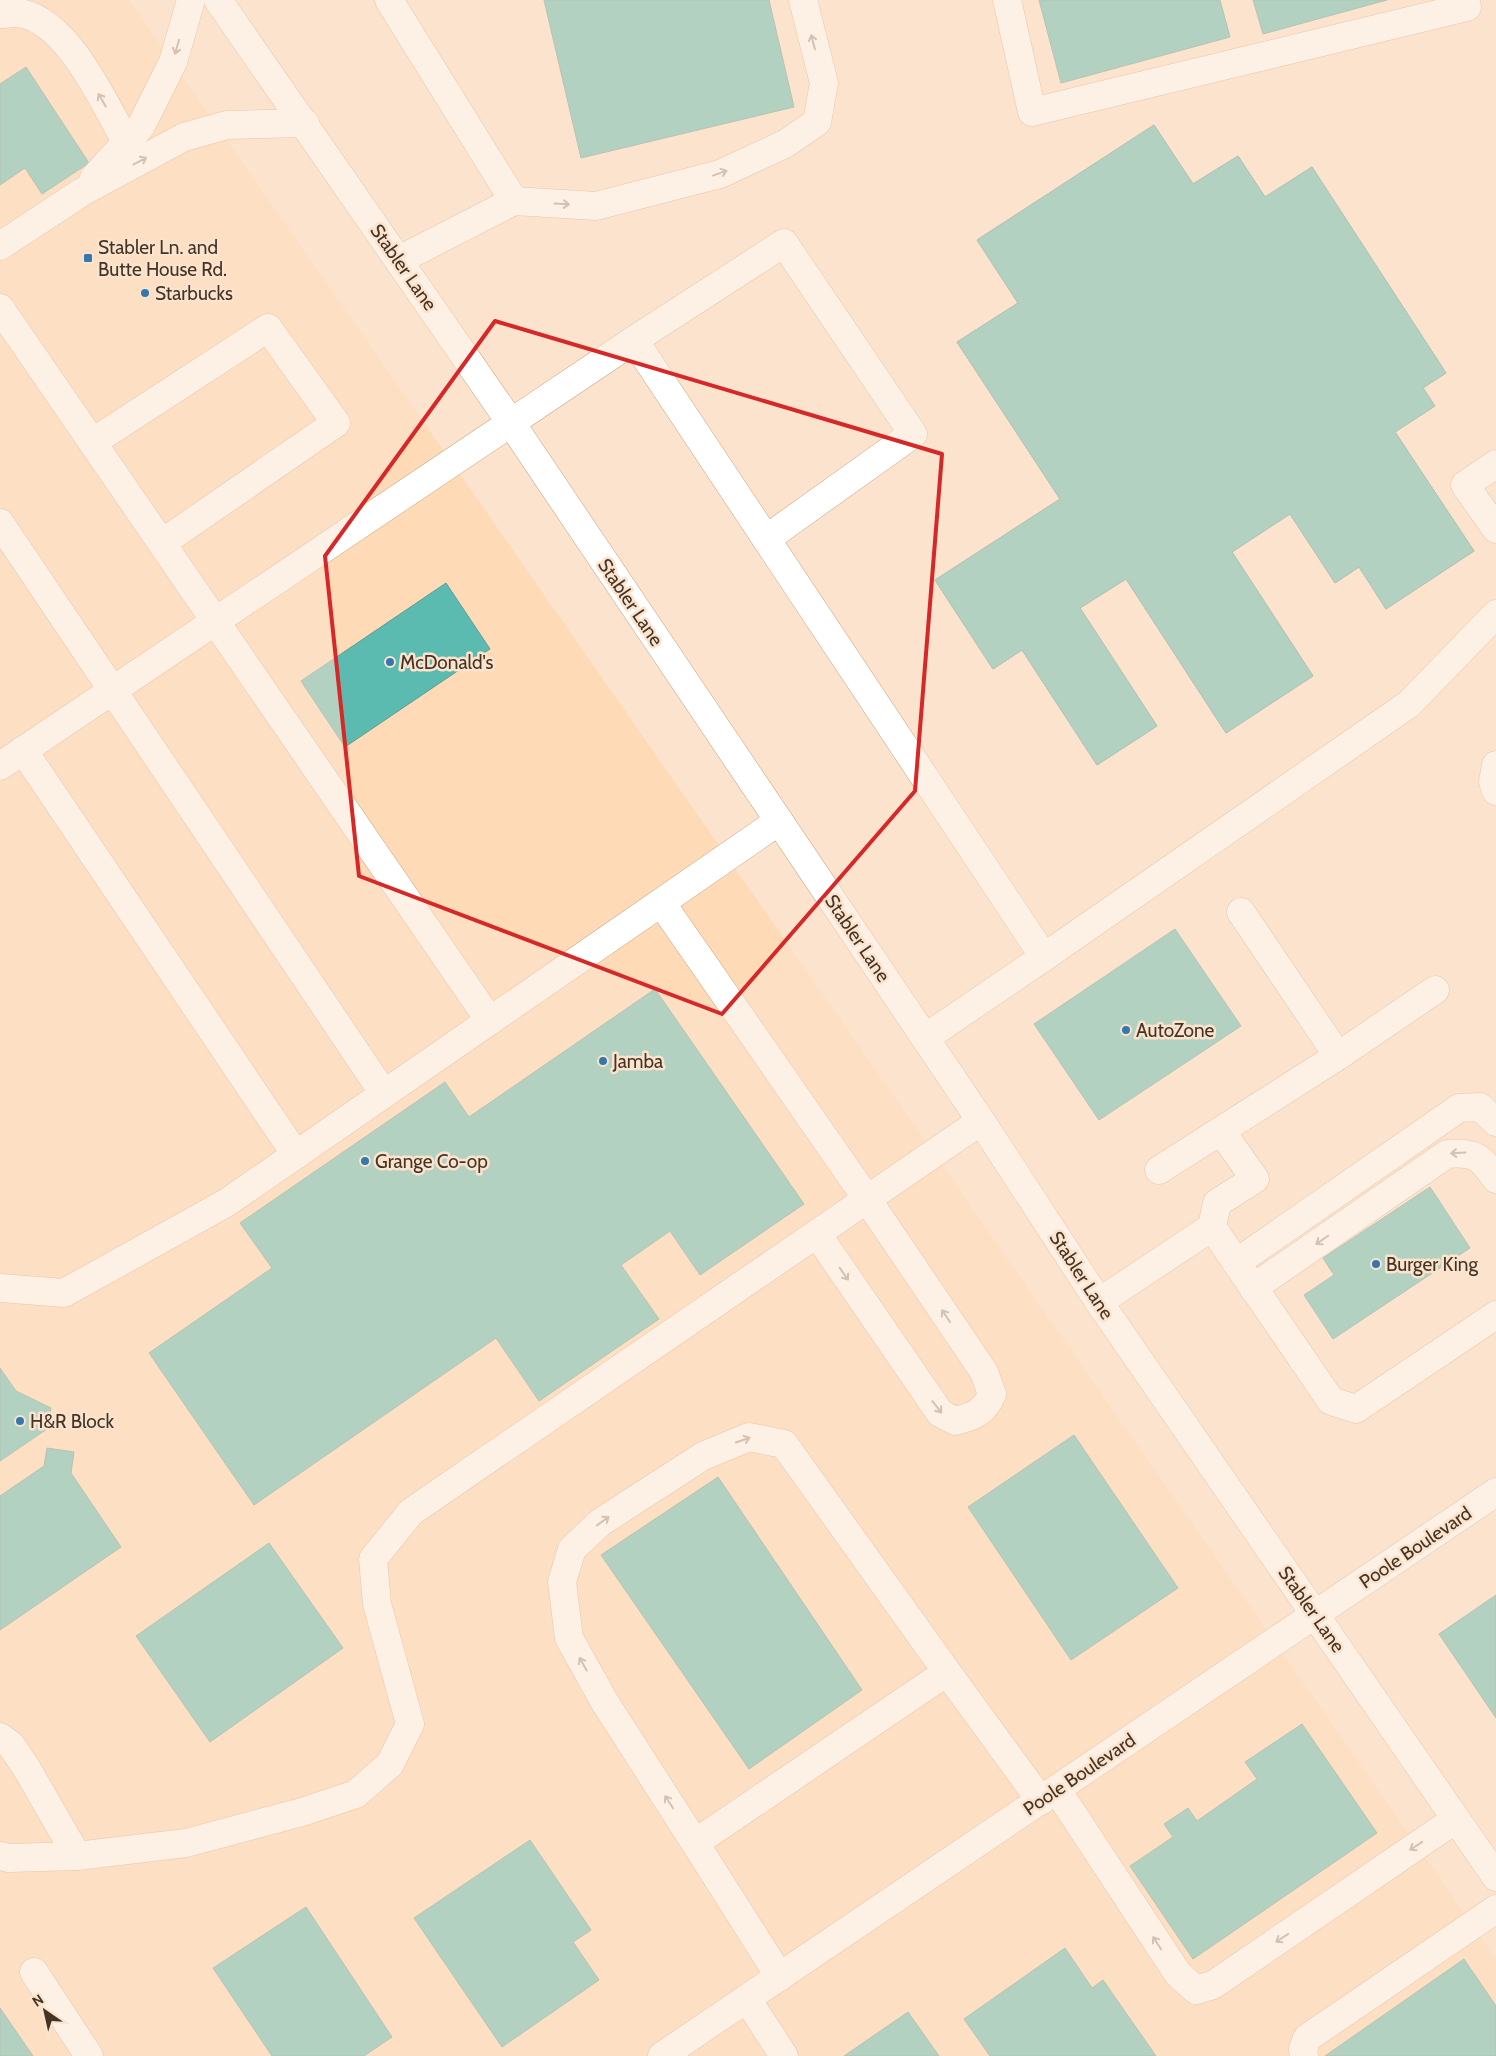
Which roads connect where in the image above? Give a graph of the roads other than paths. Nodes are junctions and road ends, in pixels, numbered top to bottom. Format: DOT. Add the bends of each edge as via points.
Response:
graph roads {
  1 [pos="191,0"];
  2 [pos="218,0"];
  3 [pos="389,0"];
  4 [pos="803,0"];
  5 [pos="1007,0"];
  6 [pos="1465,0"];
  7 [pos="0,14"];
  8 [pos="305,123"];
  9 [pos="126,142"];
  10 [pos="82,192"];
  11 [pos="514,201"];
  12 [pos="0,246"];
  13 [pos="399,260"];
  14 [pos="0,308"];
  15 [pos="634,340"];
  16 [pos="511,424"];
  17 [pos="93,442"];
  18 [pos="1496,464"];
  19 [pos="0,523"];
  20 [pos="1496,529"];
  21 [pos="766,539"];
  22 [pos="162,543"];
  23 [pos="1496,614"];
  24 [pos="215,621"];
  25 [pos="112,690"];
  26 [pos="23,750"];
  27 [pos="1496,764"];
  28 [pos="0,766"];
  29 [pos="1496,791"];
  30 [pos="779,821"];
  31 [pos="662,904"];
  32 [pos="1241,912"];
  33 [pos="1044,957"];
  34 [pos="1435,990"];
  35 [pos="490,1021"];
  36 [pos="926,1038"];
  37 [pos="1338,1056"];
  38 [pos="384,1094"];
  39 [pos="981,1121"];
  40 [pos="1496,1122"];
  41 [pos="1222,1131"];
  42 [pos="296,1155"];
  43 [pos="1159,1170"];
  44 [pos="1496,1179"];
  45 [pos="867,1199"];
  46 [pos="1212,1227"];
  47 [pos="817,1234"];
  48 [pos="1236,1263"];
  49 [pos="0,1288"];
  50 [pos="1253,1288"];
  51 [pos="1099,1302"];
  52 [pos="1496,1315"];
  53 [pos="1496,1492"];
  54 [pos="1315,1615"];
  55 [pos="947,1672"];
  56 [pos="0,1737"];
  57 [pos="1049,1795"];
  58 [pos="1456,1819"];
  59 [pos="695,1843"];
  60 [pos="0,1856"];
  61 [pos="77,1856"];
  62 [pos="1496,1877"];
  63 [pos="1496,1909"];
  64 [pos="34,1972"];
  65 [pos="780,1977"];
  66 [pos="747,1999"];
  67 [pos="89,2056"];
  68 [pos="662,2056"];
  69 [pos="784,2056"];
  70 [pos="1304,2056"];
  1 -- 9 [label="main road, one-way" via="173,62 141,126"];
  2 -- 8 [label="main road, Stabler Lane"];
  3 -- 11 [label="main road"];
  11 -- 4 [label="main road, one-way" via="596,206 720,174 785,144 816,122 824,83"];
  5 -- 6 [label="main road" via="1032,112 1467,7"];
  9 -- 7 [label="main road, one-way" via="64,40 43,22 21,13"];
  10 -- 8 [label="main road, one-way" via="184,137 227,125"];
  8 -- 13 [label="main road, Stabler Lane"];
  9 -- 10 [label="main road"];
  10 -- 12 [label="main road"];
  11 -- 13 [label="main road"];
  13 -- 16 [label="main road, Stabler Lane"];
  14 -- 17 [label="main road"];
  15 -- 16 [label="main road"];
  15 -- 21 [label="main road"];
  15 -- 21 [label="main road" via="784,243 913,434"];
  16 -- 24 [label="main road"];
  16 -- 30 [label="main road, Stabler Lane"];
  17 -- 22 [label="main road"];
  17 -- 22 [label="main road" via="268,328 336,423"];
  18 -- 20 [label="main road" via="1465,485"];
  19 -- 25 [label="main road"];
  21 -- 33 [label="main road"];
  22 -- 24 [label="main road"];
  23 -- 33 [label="main road" via="1409,704"];
  24 -- 25 [label="main road"];
  24 -- 35 [label="main road"];
  25 -- 26 [label="main road"];
  25 -- 38 [label="main road"];
  26 -- 28 [label="main road"];
  26 -- 42 [label="main road"];
  27 -- 29 [label="main road" via="1493,782"];
  30 -- 31 [label="main road"];
  30 -- 36 [label="main road, Stabler Lane"];
  31 -- 35 [label="main road"];
  31 -- 45 [label="main road"];
  32 -- 37 [label="main road"];
  33 -- 36 [label="main road"];
  34 -- 37 [label="main road"];
  35 -- 38 [label="main road"];
  36 -- 39 [label="main road, Stabler Lane"];
  37 -- 41 [label="main road"];
  38 -- 42 [label="main road"];
  39 -- 45 [label="main road"];
  39 -- 51 [label="main road, Stabler Lane"];
  40 -- 48 [label="main road" via="1480,1106 1459,1108"];
  41 -- 43 [label="main road"];
  41 -- 46 [label="main road" via="1254,1179 1217,1204"];
  42 -- 49 [label="main road" via="226,1203 64,1293"];
  44 -- 50 [label="main road, one-way" via="1484,1162 1467,1153 1447,1154"];
  45 -- 47 [label="main road"];
  47 -- 45 [label="main road, one-way" via="940,1413 955,1421 972,1416 987,1406 992,1394 984,1372"];
  46 -- 48 [label="main road"];
  46 -- 51 [label="main road"];
  47 -- 61 [label="main road" via="411,1512 373,1559 378,1604 410,1724 390,1764 356,1794 186,1843"];
  48 -- 50 [label="main road"];
  50 -- 52 [label="main road" via="1331,1401 1356,1409"];
  51 -- 54 [label="main road, Stabler Lane"];
  53 -- 54 [label="main road, Poole Boulevard"];
  54 -- 57 [label="main road, Poole Boulevard"];
  54 -- 58 [label="main road, Stabler Lane"];
  55 -- 57 [label="main road"];
  55 -- 59 [label="main road"];
  59 -- 55 [label="main road, one-way" via="604,1701 569,1638 562,1582 572,1549 601,1522 703,1456 749,1437 784,1444"];
  56 -- 61 [label="main road" via="11,1745 22,1761"];
  58 -- 57 [label="main road, one-way" via="1213,1985 1196,1990 1178,1974"];
  57 -- 65 [label="main road, Poole Boulevard"];
  58 -- 62 [label="main road, Stabler Lane"];
  59 -- 65 [label="main road"];
  60 -- 61 [label="main road"];
  63 -- 70 [label="main road" via="1307,2038"];
  64 -- 67 [label="main road"];
  65 -- 66 [label="main road, Poole Boulevard"];
  66 -- 68 [label="main road, Poole Boulevard"];
  66 -- 69 [label="main road"];
}
